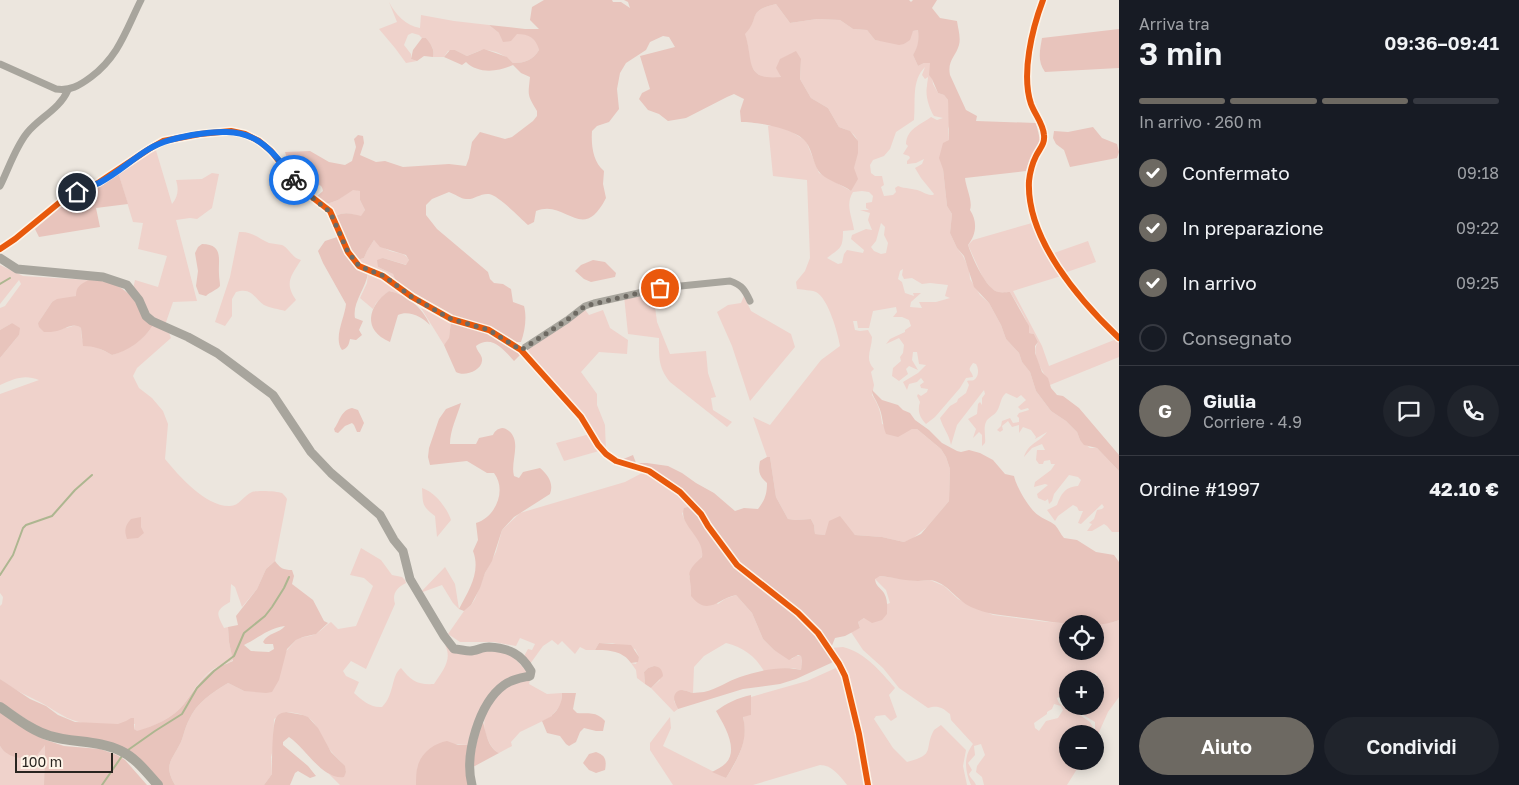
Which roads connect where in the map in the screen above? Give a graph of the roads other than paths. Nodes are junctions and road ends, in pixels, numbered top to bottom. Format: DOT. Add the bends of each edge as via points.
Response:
graph roads {
  1 [pos="141,0"];
  2 [pos="1043,0"];
  3 [pos="0,64"];
  4 [pos="68,90"];
  5 [pos="0,186"];
  6 [pos="0,249"];
  7 [pos="0,258"];
  8 [pos="750,301"];
  9 [pos="1119,338"];
  10 [pos="521,350"];
  11 [pos="0,707"];
  12 [pos="158,785"];
  13 [pos="472,785"];
  14 [pos="868,785"];
  1 -- 4 [label="street" via="105,67"];
  2 -- 9 [label="street" via="1028,66 1031,104 1044,134 1044,144 1030,169 1033,212 1059,268 1085,303"];
  3 -- 4 [label="street" via="56,89"];
  4 -- 5 [label="street" via="57,107 28,132"];
  6 -- 10 [label="street" via="64,198 98,183 149,149 163,142 231,131 259,141 299,187 330,212 348,252 359,266 384,276 444,316 489,330"];
  7 -- 13 [label="street" via="17,269 102,277 127,285 152,321 217,353 273,394 311,452 380,515 403,551 410,579 454,649 470,651 488,647 516,653 531,671 530,676 506,684 491,697 483,710 470,756"];
  8 -- 10 [label="street" via="744,289 730,281 660,288 621,296 585,306"];
  10 -- 14 [label="street" via="581,417 606,454 616,461 649,471 680,492 701,514 737,565 798,612 818,633 845,676"];
  11 -- 12 [label="main road" via="42,734 98,743 122,751"];
}
